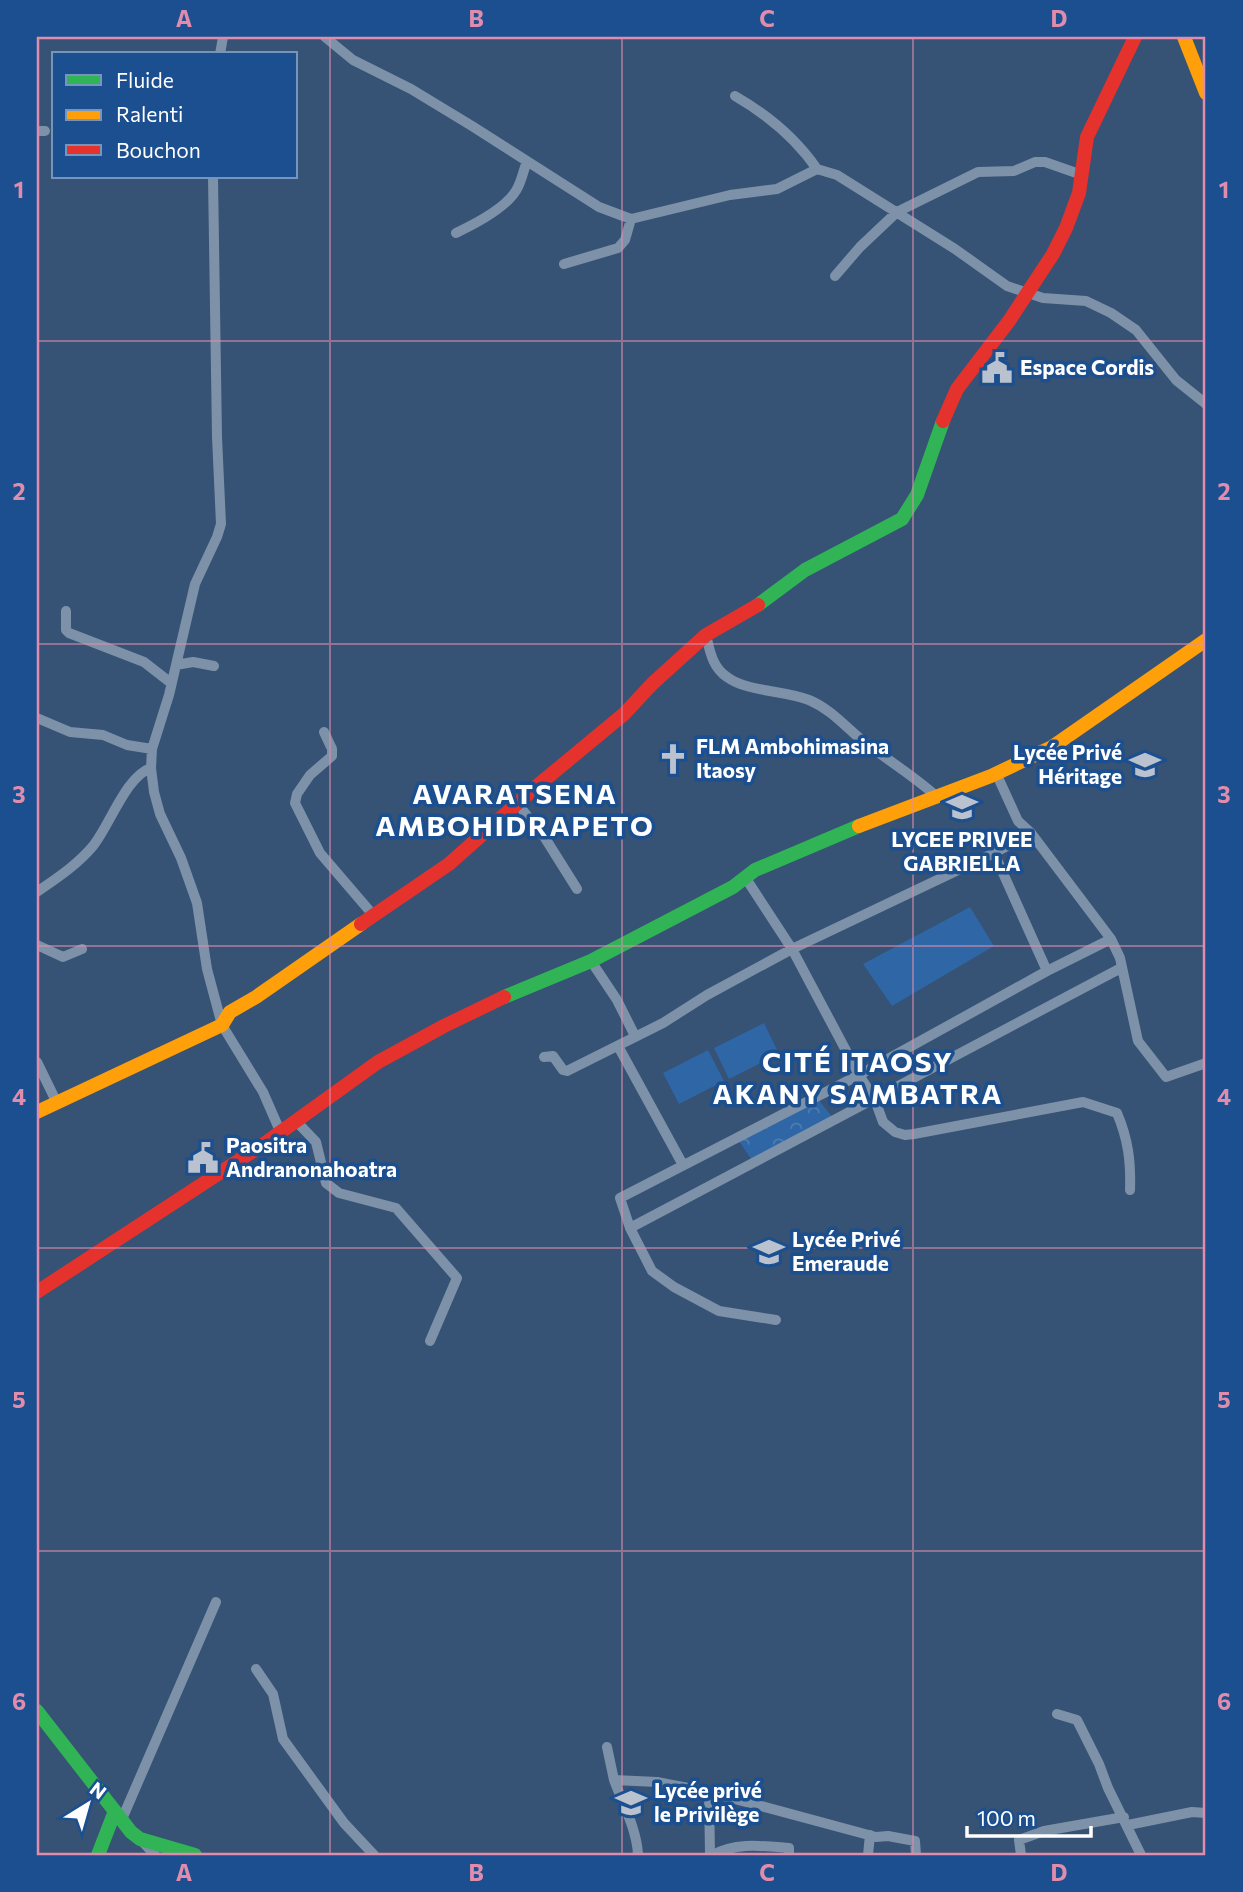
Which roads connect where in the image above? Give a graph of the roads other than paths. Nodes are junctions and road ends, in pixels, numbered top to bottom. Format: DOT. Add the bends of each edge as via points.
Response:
graph roads {
  1 [pos="325,37"];
  2 [pos="1135,37"];
  3 [pos="1184,37"];
  4 [pos="1206,93"];
  5 [pos="735,96"];
  6 [pos="527,161"];
  7 [pos="817,169"];
  8 [pos="1082,175"];
  9 [pos="212,178"];
  10 [pos="897,212"];
  11 [pos="631,219"];
  12 [pos="456,233"];
  13 [pos="564,264"];
  14 [pos="835,276"];
  15 [pos="1026,294"];
  16 [pos="1206,404"];
  17 [pos="66,611"];
  18 [pos="706,635"];
  19 [pos="1206,640"];
  20 [pos="176,665"];
  21 [pos="214,666"];
  22 [pos="171,683"];
  23 [pos="37,718"];
  24 [pos="324,732"];
  25 [pos="152,749"];
  26 [pos="151,768"];
  27 [pos="996,773"];
  28 [pos="936,796"];
  29 [pos="517,803"];
  30 [pos="1031,833"];
  31 [pos="994,853"];
  32 [pos="745,877"];
  33 [pos="577,889"];
  34 [pos="37,892"];
  35 [pos="374,916"];
  36 [pos="1111,939"];
  37 [pos="37,945"];
  38 [pos="82,948"];
  39 [pos="792,949"];
  40 [pos="592,961"];
  41 [pos="1121,968"];
  42 [pos="1048,971"];
  43 [pos="222,1025"];
  44 [pos="635,1036"];
  45 [pos="618,1046"];
  46 [pos="544,1057"];
  47 [pos="37,1062"];
  48 [pos="1206,1063"];
  49 [pos="859,1074"];
  50 [pos="875,1100"];
  51 [pos="57,1103"];
  52 [pos="37,1112"];
  53 [pos="295,1120"];
  54 [pos="281,1131"];
  55 [pos="683,1165"];
  56 [pos="1130,1189"];
  57 [pos="630,1228"];
  58 [pos="37,1292"];
  59 [pos="776,1320"];
  60 [pos="430,1341"];
  61 [pos="216,1602"];
  62 [pos="256,1669"];
  63 [pos="37,1711"];
  64 [pos="1056,1714"];
  65 [pos="607,1747"];
  66 [pos="614,1780"];
  67 [pos="709,1792"];
  68 [pos="1206,1813"];
  69 [pos="119,1815"];
  70 [pos="1126,1821"];
  71 [pos="870,1835"];
  72 [pos="140,1839"];
  73 [pos="98,1855"];
  74 [pos="155,1855"];
  75 [pos="195,1855"];
  76 [pos="374,1855"];
  77 [pos="638,1855"];
  78 [pos="712,1855"];
  79 [pos="789,1855"];
  80 [pos="868,1855"];
  81 [pos="916,1855"];
  82 [pos="1021,1855"];
  83 [pos="1140,1855"];
  1 -- 6 [label="street" via="353,60 411,89"];
  2 -- 8 [label="street" via="1087,137"];
  3 -- 4 [label="street"];
  5 -- 7 [label="street" via="800,145"];
  6 -- 11 [label="street" via="598,207"];
  6 -- 12 [label="street" via="517,190 494,212"];
  7 -- 10 [label="street" via="837,175"];
  7 -- 11 [label="street" via="777,189 730,195"];
  8 -- 10 [label="street" via="1045,162 1014,171 978,172"];
  8 -- 15 [label="street" via="1066,228"];
  9 -- 20 [label="street" via="221,524 199,570"];
  10 -- 14 [label="street"];
  10 -- 15 [label="street"];
  11 -- 13 [label="street" via="618,248"];
  15 -- 16 [label="street" via="1086,301 1111,313 1136,330 1176,380"];
  15 -- 18 [label="street" via="957,389 917,495 902,519 805,570 769,598"];
  17 -- 22 [label="street" via="69,633 144,662"];
  18 -- 28 [label="street" via="715,665 729,679 826,708"];
  18 -- 29 [label="street" via="624,714"];
  19 -- 27 [label="street" via="1052,747"];
  20 -- 21 [label="street"];
  20 -- 22 [label="street"];
  22 -- 25 [label="street"];
  23 -- 25 [label="street" via="70,732 103,735"];
  24 -- 35 [label="street" via="332,757 303,783 296,808 320,853"];
  25 -- 26 [label="street"];
  26 -- 34 [label="street" via="132,782 93,846"];
  26 -- 43 [label="street" via="160,814 197,903"];
  27 -- 28 [label="street"];
  27 -- 30 [label="street" via="1018,821"];
  28 -- 32 [label="street"];
  29 -- 33 [label="street"];
  29 -- 35 [label="street" via="449,864"];
  30 -- 31 [label="street"];
  30 -- 36 [label="street"];
  31 -- 39 [label="street"];
  31 -- 42 [label="street"];
  32 -- 39 [label="street"];
  32 -- 40 [label="street"];
  35 -- 43 [label="street" via="230,1012"];
  36 -- 41 [label="street"];
  36 -- 42 [label="street"];
  37 -- 38 [label="street" via="63,957"];
  39 -- 44 [label="street"];
  39 -- 49 [label="street"];
  40 -- 44 [label="street"];
  40 -- 53 [label="street" via="443,1026 378,1062"];
  41 -- 48 [label="street" via="1138,1041 1166,1077"];
  41 -- 50 [label="street"];
  42 -- 49 [label="street"];
  43 -- 51 [label="street"];
  43 -- 54 [label="street"];
  44 -- 45 [label="street"];
  45 -- 46 [label="street" via="567,1071 552,1056"];
  45 -- 55 [label="street"];
  47 -- 51 [label="street"];
  49 -- 50 [label="street"];
  49 -- 55 [label="street"];
  50 -- 56 [label="street" via="883,1122 905,1135 1083,1102 1101,1106 1117,1113 1126,1132"];
  50 -- 57 [label="street"];
  51 -- 52 [label="street"];
  53 -- 54 [label="street"];
  53 -- 60 [label="street" via="316,1142 326,1183 339,1193 396,1208 457,1278"];
  54 -- 58 [label="street"];
  55 -- 57 [label="street" via="620,1198"];
  57 -- 59 [label="street" via="652,1271 674,1287 719,1311"];
  61 -- 69 [label="street"];
  62 -- 76 [label="street" via="273,1694 283,1739 344,1824"];
  63 -- 69 [label="street"];
  64 -- 70 [label="street" via="1077,1720"];
  65 -- 66 [label="street"];
  66 -- 67 [label="street"];
  66 -- 77 [label="street" via="638,1838"];
  67 -- 71 [label="street"];
  67 -- 78 [label="street"];
  68 -- 70 [label="street"];
  69 -- 72 [label="street"];
  69 -- 73 [label="street"];
  70 -- 82 [label="street" via="1071,1826 1019,1840"];
  70 -- 83 [label="street"];
  71 -- 80 [label="street"];
  71 -- 81 [label="street" via="915,1842"];
  72 -- 74 [label="street"];
  72 -- 75 [label="street"];
  78 -- 79 [label="street" via="736,1846 789,1848"];
}
